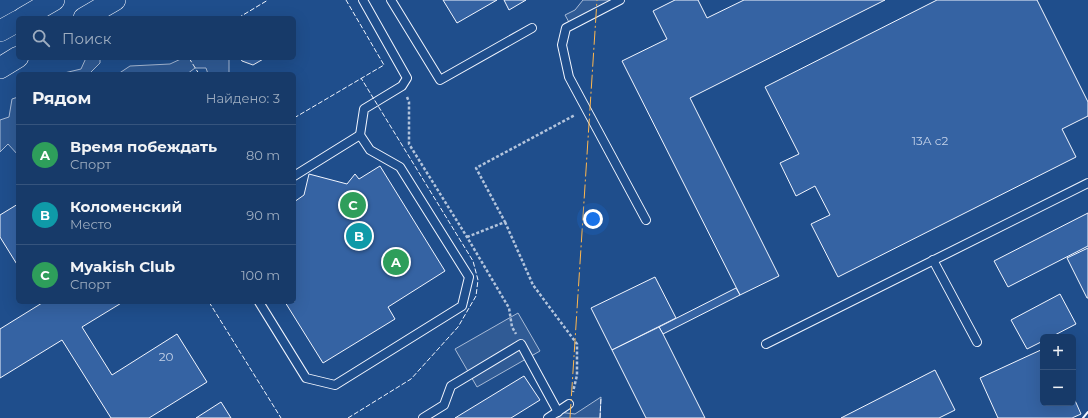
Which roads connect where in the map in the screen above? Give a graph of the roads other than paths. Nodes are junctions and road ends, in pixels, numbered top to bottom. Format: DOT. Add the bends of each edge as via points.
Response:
graph roads {
  1 [pos="54,0"];
  2 [pos="115,0"];
  3 [pos="363,0"];
  4 [pos="391,0"];
  5 [pos="620,0"];
  6 [pos="88,10"];
  7 [pos="30,16"];
  8 [pos="16,23"];
  9 [pos="532,28"];
  10 [pos="0,31"];
  11 [pos="16,58"];
  12 [pos="0,68"];
  13 [pos="360,135"];
  14 [pos="296,175"];
  15 [pos="1088,183"];
  16 [pos="646,220"];
  17 [pos="933,260"];
  18 [pos="260,304"];
  19 [pos="977,342"];
  20 [pos="766,344"];
  21 [pos="569,404"];
  22 [pos="558,412"];
  23 [pos="423,418"];
  24 [pos="548,418"];
  1 -- 7 [label="main road"];
  2 -- 6 [label="main road"];
  3 -- 13 [label="lane" via="407,78 402,86 364,109"];
  4 -- 9 [label="lane" via="440,80"];
  5 -- 16 [label="lane" via="566,28 562,45 569,77"];
  8 -- 10 [label="main road"];
  11 -- 12 [label="main road"];
  13 -- 14 [label="lane"];
  13 -- 18 [label="lane" via="370,150 400,166 469,277 462,306 335,385 306,378"];
  15 -- 17 [label="lane"];
  17 -- 19 [label="lane"];
  17 -- 20 [label="lane"];
  21 -- 22 [label="lane"];
  22 -- 23 [label="lane" via="521,344 451,386 444,405"];
  22 -- 24 [label="lane"];
}
